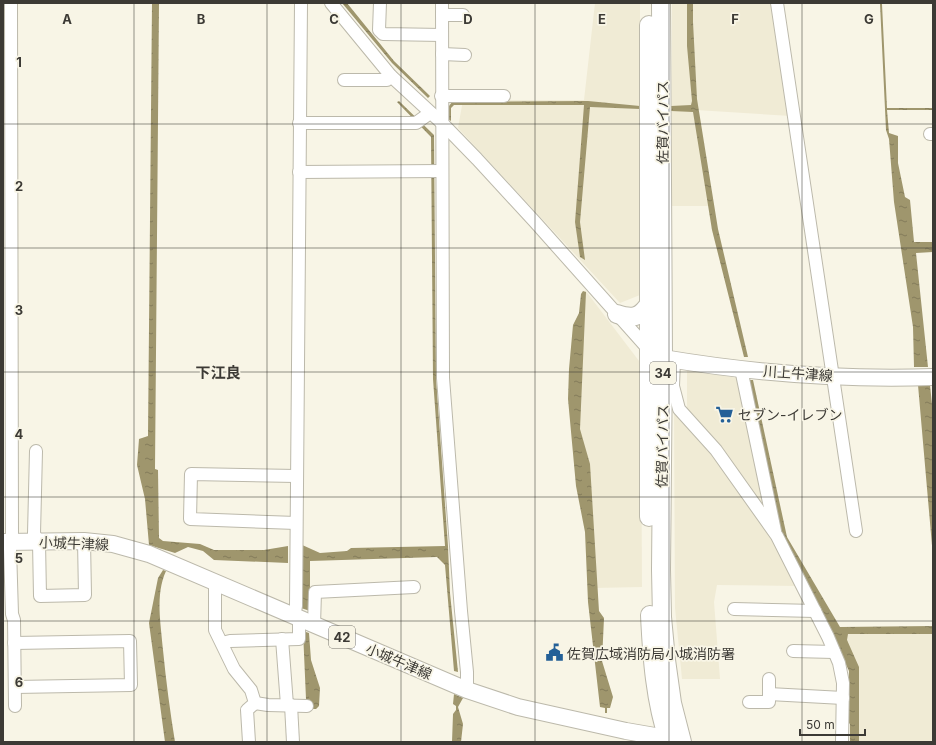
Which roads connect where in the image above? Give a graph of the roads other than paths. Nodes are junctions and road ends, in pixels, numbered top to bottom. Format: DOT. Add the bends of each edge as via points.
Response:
graph roads {
  1 [pos="11,3"];
  2 [pos="301,3"];
  3 [pos="331,3"];
  4 [pos="380,3"];
  5 [pos="442,3"];
  6 [pos="649,3"];
  7 [pos="661,3"];
  8 [pos="777,3"];
  9 [pos="442,15"];
  10 [pos="463,15"];
  11 [pos="442,35"];
  12 [pos="442,54"];
  13 [pos="465,55"];
  14 [pos="391,76"];
  15 [pos="344,80"];
  16 [pos="442,96"];
  17 [pos="504,96"];
  18 [pos="423,118"];
  19 [pos="442,123"];
  20 [pos="299,124"];
  21 [pos="442,171"];
  22 [pos="299,172"];
  23 [pos="649,304"];
  24 [pos="617,314"];
  25 [pos="662,356"];
  26 [pos="7,363"];
  27 [pos="741,369"];
  28 [pos="834,376"];
  29 [pos="933,377"];
  30 [pos="36,451"];
  31 [pos="296,476"];
  32 [pos="296,523"];
  33 [pos="856,531"];
  34 [pos="776,536"];
  35 [pos="84,541"];
  36 [pos="7,542"];
  37 [pos="39,542"];
  38 [pos="217,583"];
  39 [pos="414,587"];
  40 [pos="734,609"];
  41 [pos="815,611"];
  42 [pos="303,621"];
  43 [pos="282,639"];
  44 [pos="14,643"];
  45 [pos="222,643"];
  46 [pos="793,651"];
  47 [pos="834,652"];
  48 [pos="769,679"];
  49 [pos="15,687"];
  50 [pos="467,690"];
  51 [pos="769,694"];
  52 [pos="844,698"];
  53 [pos="255,702"];
  54 [pos="749,702"];
  55 [pos="289,705"];
  56 [pos="15,706"];
  57 [pos="307,706"];
  58 [pos="625,736"];
  59 [pos="677,741"];
  60 [pos="249,742"];
  61 [pos="293,742"];
  62 [pos="842,742"];
  1 -- 26 [label="street"];
  2 -- 20 [label="street"];
  3 -- 14 [label="street"];
  4 -- 11 [label="street" via="379,30 383,34"];
  5 -- 9 [label="street"];
  6 -- 23 [label="highway, 佐賀バイパス / 34"];
  7 -- 25 [label="highway, 佐賀バイパス / 34"];
  8 -- 28 [label="street"];
  9 -- 10 [label="street"];
  9 -- 11 [label="street"];
  11 -- 12 [label="street"];
  12 -- 13 [label="street"];
  12 -- 16 [label="street"];
  14 -- 15 [label="street" via="387,80"];
  14 -- 18 [label="street"];
  16 -- 17 [label="street"];
  16 -- 19 [label="street"];
  18 -- 19 [label="street"];
  18 -- 20 [label="street"];
  19 -- 21 [label="street"];
  19 -- 24 [label="street" via="536,222"];
  20 -- 22 [label="street"];
  21 -- 22 [label="street"];
  21 -- 50 [label="street" via="443,378"];
  22 -- 31 [label="street"];
  23 -- 24 [label="highway" via="636,317"];
  23 -- 25 [label="highway, 佐賀バイパス / 34"];
  24 -- 25 [label="street"];
  25 -- 27 [label="main road, 川上牛津線"];
  25 -- 34 [label="street" via="679,409 716,450"];
  25 -- 59 [label="highway, 佐賀バイパス / 34" via="662,617"];
  26 -- 36 [label="street"];
  27 -- 28 [label="main road, 川上牛津線"];
  27 -- 34 [label="street"];
  28 -- 29 [label="main road, 川上牛津線"];
  28 -- 33 [label="street"];
  30 -- 37 [label="street" via="34,534"];
  31 -- 32 [label="street"];
  31 -- 32 [label="street" via="192,474 190,519"];
  32 -- 42 [label="street" via="296,606"];
  34 -- 41 [label="street"];
  35 -- 37 [label="main road, 小城牛津線 / 42"];
  35 -- 37 [label="street" via="85,595 40,596"];
  35 -- 38 [label="main road, 小城牛津線 / 42" via="113,544 149,554"];
  36 -- 37 [label="main road, 小城牛津線 / 42"];
  36 -- 44 [label="street" via="10,548"];
  38 -- 42 [label="main road, 小城牛津線 / 42"];
  38 -- 45 [label="street" via="214,630"];
  39 -- 42 [label="street" via="315,592"];
  40 -- 41 [label="street"];
  41 -- 47 [label="street"];
  42 -- 43 [label="street" via="299,624 299,639"];
  42 -- 50 [label="main road, 小城牛津線 / 42"];
  43 -- 45 [label="street"];
  43 -- 55 [label="street"];
  44 -- 49 [label="street"];
  44 -- 49 [label="street" via="130,641 131,685"];
  45 -- 53 [label="street" via="234,669 251,690"];
  46 -- 47 [label="street"];
  47 -- 52 [label="street" via="839,663"];
  48 -- 51 [label="street"];
  49 -- 56 [label="street"];
  50 -- 58 [label="main road, 小城牛津線 / 42" via="518,707"];
  51 -- 52 [label="street"];
  51 -- 54 [label="street" via="768,702"];
  52 -- 62 [label="street"];
  53 -- 55 [label="street"];
  53 -- 60 [label="street" via="247,710"];
  55 -- 57 [label="street"];
  55 -- 61 [label="street"];
  58 -- 59 [label="main road, 小城牛津線 / 42"];
}
